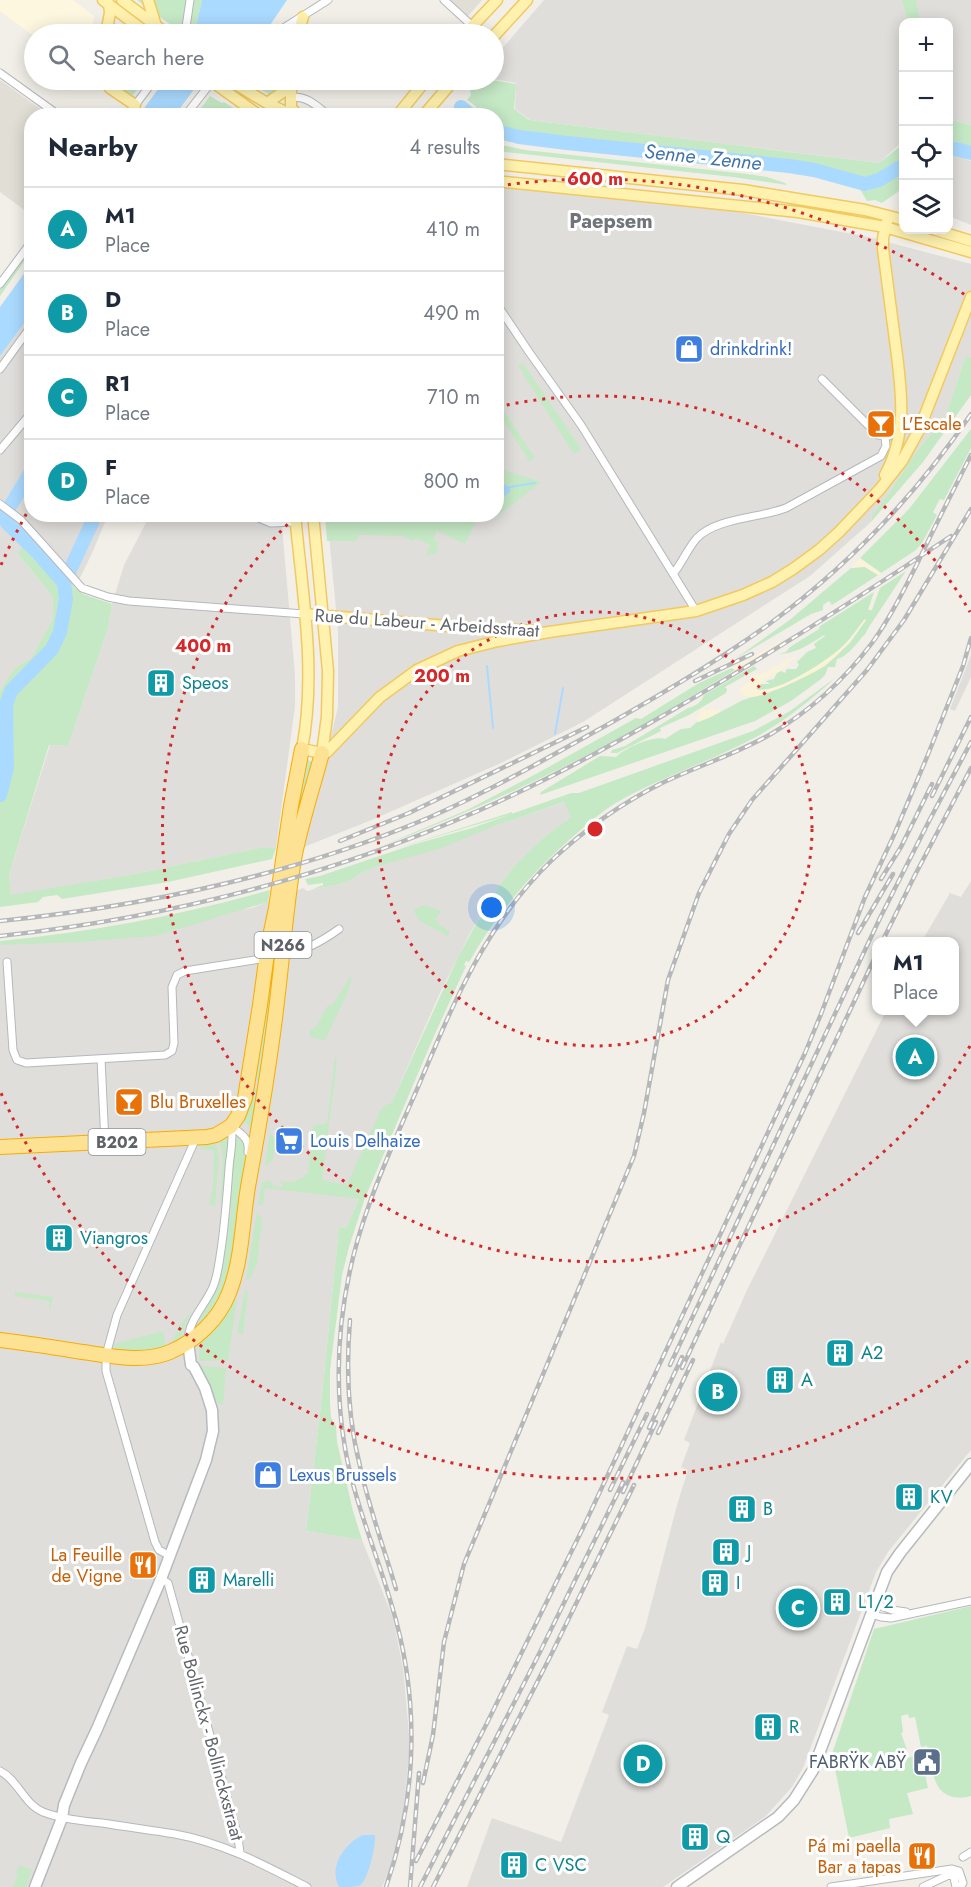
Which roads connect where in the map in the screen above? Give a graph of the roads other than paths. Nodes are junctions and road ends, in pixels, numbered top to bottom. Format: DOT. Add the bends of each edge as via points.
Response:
graph roads {
  1 [pos="122,0"];
  2 [pos="148,0"];
  3 [pos="190,0"];
  4 [pos="328,0"];
  5 [pos="444,0"];
  6 [pos="497,0"];
  7 [pos="527,0"];
  8 [pos="105,1"];
  9 [pos="303,17"];
  10 [pos="108,24"];
  11 [pos="142,24"];
  12 [pos="146,24"];
  13 [pos="151,24"];
  14 [pos="186,24"];
  15 [pos="291,24"];
  16 [pos="301,24"];
  17 [pos="464,24"];
  18 [pos="475,24"];
  19 [pos="504,25"];
  20 [pos="0,73"];
  21 [pos="113,90"];
  22 [pos="146,90"];
  23 [pos="204,90"];
  24 [pos="234,90"];
  25 [pos="241,90"];
  26 [pos="284,90"];
  27 [pos="290,90"];
  28 [pos="418,90"];
  29 [pos="445,90"];
  30 [pos="290,98"];
  31 [pos="267,103"];
  32 [pos="135,105"];
  33 [pos="245,105"];
  34 [pos="49,108"];
  35 [pos="133,108"];
  36 [pos="191,108"];
  37 [pos="247,108"];
  38 [pos="249,108"];
  39 [pos="278,108"];
  40 [pos="291,108"];
  41 [pos="317,108"];
  42 [pos="403,108"];
  43 [pos="430,108"];
  44 [pos="504,165"];
  45 [pos="504,182"];
  46 [pos="899,220"];
  47 [pos="887,222"];
  48 [pos="948,234"];
  49 [pos="971,241"];
  50 [pos="24,252"];
  51 [pos="971,252"];
  52 [pos="0,284"];
  53 [pos="971,297"];
  54 [pos="504,315"];
  55 [pos="24,336"];
  56 [pos="0,369"];
  57 [pos="822,380"];
  58 [pos="24,422"];
  59 [pos="901,426"];
  60 [pos="919,430"];
  61 [pos="885,437"];
  62 [pos="0,450"];
  63 [pos="870,498"];
  64 [pos="5,508"];
  65 [pos="295,522"];
  66 [pos="314,522"];
  67 [pos="673,574"];
  68 [pos="696,611"];
  69 [pos="304,614"];
  70 [pos="323,616"];
  71 [pos="460,627"];
  72 [pos="489,630"];
  73 [pos="549,632"];
  74 [pos="492,642"];
  75 [pos="458,651"];
  76 [pos="302,750"];
  77 [pos="322,753"];
  78 [pos="339,929"];
  79 [pos="282,956"];
  80 [pos="266,958"];
  81 [pos="7,962"];
  82 [pos="0,1012"];
  83 [pos="10,1012"];
  84 [pos="101,1059"];
  85 [pos="231,1126"];
  86 [pos="196,1138"];
  87 [pos="105,1143"];
  88 [pos="0,1148"];
  89 [pos="246,1197"];
  90 [pos="200,1333"];
  91 [pos="0,1340"];
  92 [pos="188,1342"];
  93 [pos="171,1352"];
  94 [pos="106,1355"];
  95 [pos="192,1363"];
  96 [pos="971,1464"];
  97 [pos="171,1556"];
  98 [pos="161,1579"];
  99 [pos="971,1601"];
  100 [pos="873,1609"];
  101 [pos="0,1772"];
  102 [pos="62,1818"];
  103 [pos="971,1852"];
  104 [pos="240,1853"];
  105 [pos="963,1857"];
  106 [pos="962,1885"];
  107 [pos="35,1887"];
  108 [pos="307,1887"];
  109 [pos="677,1887"];
  110 [pos="831,1887"];
  111 [pos="923,1887"];
  1 -- 12 [label="main road"];
  2 -- 13 [label="main road"];
  3 -- 14 [label="street"];
  4 -- 9 [label="street"];
  5 -- 17 [label="street"];
  6 -- 18 [label="main road"];
  7 -- 19 [label="main road"];
  8 -- 10 [label="main road" via="110,13"];
  8 -- 11 [label="main road"];
  9 -- 15 [label="street"];
  9 -- 16 [label="main road"];
  20 -- 34 [label="street"];
  21 -- 32 [label="main road"];
  22 -- 32 [label="street"];
  23 -- 36 [label="street"];
  24 -- 33 [label="main road"];
  25 -- 31 [label="main road"];
  26 -- 31 [label="main road"];
  27 -- 30 [label="main road"];
  28 -- 42 [label="main road"];
  29 -- 43 [label="main road"];
  30 -- 40 [label="main road"];
  30 -- 41 [label="street" via="303,98"];
  31 -- 39 [label="main road"];
  32 -- 35 [label="street"];
  33 -- 37 [label="main road"];
  33 -- 38 [label="main road"];
  44 -- 47 [label="main road" via="743,190 865,210"];
  45 -- 47 [label="main road"];
  46 -- 47 [label="main road"];
  47 -- 51 [label="main road"];
  47 -- 59 [label="main road" via="883,249 902,398"];
  48 -- 49 [label="main road"];
  50 -- 52 [label="street"];
  53 -- 60 [label="main road"];
  54 -- 67 [label="street" via="581,425"];
  55 -- 56 [label="street"];
  57 -- 61 [label="street" via="871,431"];
  58 -- 62 [label="street"];
  59 -- 60 [label="street"];
  59 -- 61 [label="street"];
  59 -- 63 [label="main road" via="892,461"];
  60 -- 63 [label="main road" via="903,461"];
  61 -- 67 [label="street" via="881,456 786,508 711,528 697,538"];
  63 -- 68 [label="main road" via="819,550 772,582"];
  64 -- 69 [label="street" via="21,520 82,588 96,594 129,601"];
  65 -- 69 [label="main road, N266"];
  66 -- 70 [label="main road, N266"];
  67 -- 68 [label="street"];
  68 -- 73 [label="main road"];
  69 -- 70 [label="main road, Rue du Labeur - Arbeidsstraat"];
  69 -- 76 [label="main road, N266" via="309,692"];
  70 -- 71 [label="main road, Rue du Labeur - Arbeidsstraat"];
  70 -- 77 [label="main road, N266" via="328,693"];
  71 -- 72 [label="main road, Rue du Labeur - Arbeidsstraat"];
  71 -- 75 [label="main road" via="465,640"];
  72 -- 73 [label="main road, Rue du Labeur - Arbeidsstraat"];
  72 -- 74 [label="main road"];
  73 -- 74 [label="main road"];
  74 -- 75 [label="main road"];
  75 -- 77 [label="main road" via="396,684 327,753"];
  76 -- 77 [label="main road"];
  76 -- 80 [label="highway, N266"];
  77 -- 79 [label="highway, N266" via="295,856"];
  78 -- 79 [label="street" via="296,954"];
  79 -- 80 [label="street"];
  79 -- 89 [label="highway, N266"];
  80 -- 84 [label="street" via="180,973 172,987 172,1051 165,1055"];
  80 -- 85 [label="highway, N266" via="245,1098"];
  81 -- 83 [label="street"];
  82 -- 83 [label="street"];
  83 -- 84 [label="street" via="14,1056 20,1061"];
  84 -- 87 [label="street"];
  85 -- 86 [label="highway, B202" via="216,1135"];
  85 -- 89 [label="street, N266" via="248,1142"];
  85 -- 92 [label="street, N266" via="218,1268 214,1286 192,1321"];
  86 -- 87 [label="highway, B202"];
  86 -- 94 [label="street" via="117,1315"];
  87 -- 88 [label="highway, B202"];
  89 -- 90 [label="highway, N266" via="235,1278 222,1307"];
  90 -- 92 [label="highway"];
  90 -- 95 [label="street" via="196,1364"];
  91 -- 94 [label="highway"];
  92 -- 93 [label="highway"];
  92 -- 95 [label="street, N266"];
  93 -- 94 [label="highway" via="144,1358"];
  93 -- 95 [label="street" via="183,1354"];
  94 -- 97 [label="street" via="106,1371 155,1542 159,1550"];
  95 -- 97 [label="street, N266" via="212,1410 213,1431"];
  96 -- 100 [label="street" via="893,1562"];
  97 -- 98 [label="street, N266"];
  98 -- 102 [label="street, N266" via="97,1729 71,1808"];
  98 -- 104 [label="street, Rue Bollinckx - Bollinckxstraat" via="168,1583"];
  99 -- 100 [label="street" via="923,1611"];
  100 -- 109 [label="street" via="803,1788 769,1825"];
  101 -- 102 [label="street" via="33,1807"];
  102 -- 104 [label="street" via="177,1834"];
  102 -- 107 [label="street, N266"];
  103 -- 105 [label="street"];
  104 -- 108 [label="street, Rue Bollinckx - Bollinckxstraat"];
  106 -- 110 [label="street" via="959,1871 952,1869"];
  106 -- 111 [label="street" via="953,1873"];
}
